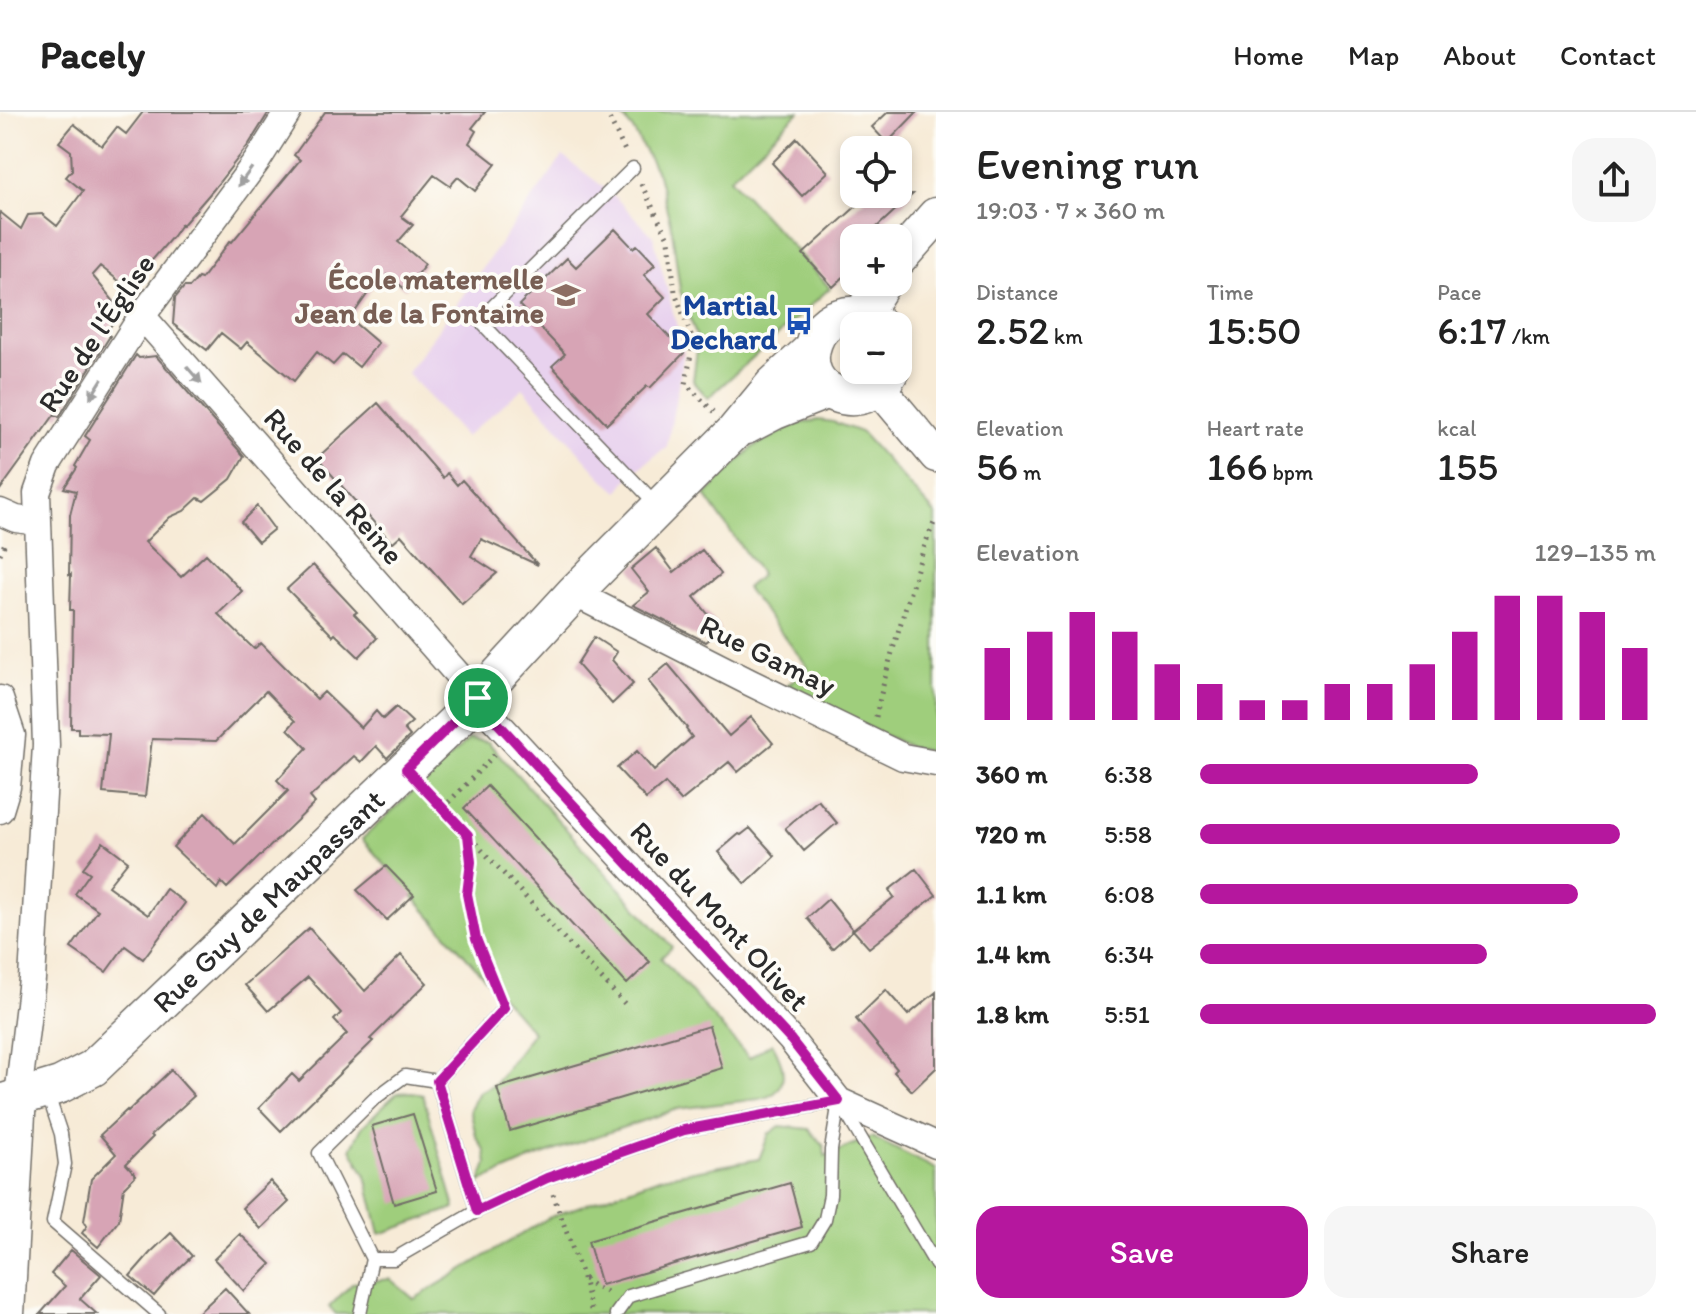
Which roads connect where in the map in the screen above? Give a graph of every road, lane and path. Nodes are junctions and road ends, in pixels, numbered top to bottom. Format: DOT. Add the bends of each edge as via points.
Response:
graph roads {
  1 [pos="288,112"];
  2 [pos="606,112"];
  3 [pos="633,168"];
  4 [pos="936,216"];
  5 [pos="912,243"];
  6 [pos="142,316"];
  7 [pos="840,316"];
  8 [pos="811,350"];
  9 [pos="879,384"];
  10 [pos="888,384"];
  11 [pos="828,390"];
  12 [pos="734,432"];
  13 [pos="936,456"];
  14 [pos="660,508"];
  15 [pos="0,512"];
  16 [pos="936,519"];
  17 [pos="38,522"];
  18 [pos="574,593"];
  19 [pos="478,698"];
  20 [pos="0,699"];
  21 [pos="511,737"];
  22 [pos="872,742"];
  23 [pos="936,763"];
  24 [pos="406,769"];
  25 [pos="1,801"];
  26 [pos="443,808"];
  27 [pos="468,835"];
  28 [pos="625,1004"];
  29 [pos="504,1008"];
  30 [pos="437,1081"];
  31 [pos="16,1093"];
  32 [pos="839,1101"];
  33 [pos="936,1145"];
  34 [pos="547,1178"];
  35 [pos="477,1211"];
  36 [pos="372,1259"];
  37 [pos="936,1265"];
  38 [pos="583,1278"];
  39 [pos="629,1296"];
  40 [pos="6,1314"];
  41 [pos="159,1314"];
  42 [pos="360,1314"];
  43 [pos="592,1314"];
  44 [pos="616,1314"];
  1 -- 6 [label="street, Rue de l'Église, one-way"];
  2 -- 3 [label="path"];
  3 -- 12 [label="path" via="669,240 675,292 693,341 686,384"];
  3 -- 14 [label="lane" via="479,320"];
  4 -- 5 [label="main road"];
  6 -- 17 [label="street, Rue de l'Église, one-way" via="47,465 37,493"];
  6 -- 19 [label="street, Rue de la Reine, one-way"];
  7 -- 8 [label="main road, Rue Guy de Maupassant" via="823,326"];
  8 -- 11 [label="main road" via="814,373"];
  8 -- 12 [label="main road, Rue Guy de Maupassant"];
  9 -- 11 [label="main road" via="854,398"];
  10 -- 13 [label="street"];
  11 -- 12 [label="main road, Rue Guy de Maupassant"];
  12 -- 14 [label="main road, Rue Guy de Maupassant"];
  14 -- 18 [label="main road, Rue Guy de Maupassant"];
  15 -- 17 [label="street"];
  16 -- 22 [label="path" via="895,642"];
  17 -- 31 [label="street, Rue de l'Église" via="46,745 32,979"];
  18 -- 19 [label="main road, Rue Guy de Maupassant"];
  18 -- 22 [label="street, Rue Gamay"];
  19 -- 21 [label="street, Rue du Mont Olivet"];
  19 -- 24 [label="main road, Rue Guy de Maupassant"];
  20 -- 25 [label="street" via="12,735"];
  21 -- 26 [label="path"];
  21 -- 32 [label="street, Rue du Mont Olivet" via="791,1040"];
  22 -- 23 [label="street, Rue Gamay" via="903,757"];
  24 -- 26 [label="path"];
  24 -- 31 [label="main road, Rue Guy de Maupassant" via="93,1068 60,1085"];
  26 -- 27 [label="path"];
  27 -- 28 [label="path"];
  27 -- 29 [label="path" via="467,894 476,939"];
  29 -- 30 [label="lane"];
  30 -- 35 [label="lane"];
  30 -- 36 [label="lane" via="405,1076 319,1153"];
  31 -- 40 [label="main road"];
  31 -- 41 [label="lane" via="61,1134 65,1164 53,1222"];
  32 -- 33 [label="street, Rue du Mont Olivet"];
  32 -- 34 [label="lane" via="684,1130"];
  32 -- 37 [label="lane"];
  32 -- 39 [label="lane" via="830,1195 825,1219 811,1242"];
  34 -- 35 [label="lane"];
  34 -- 38 [label="path"];
  35 -- 36 [label="lane" via="394,1259"];
  36 -- 42 [label="lane"];
  38 -- 39 [label="path" via="607,1293"];
  38 -- 43 [label="path"];
  39 -- 44 [label="lane"];
}
